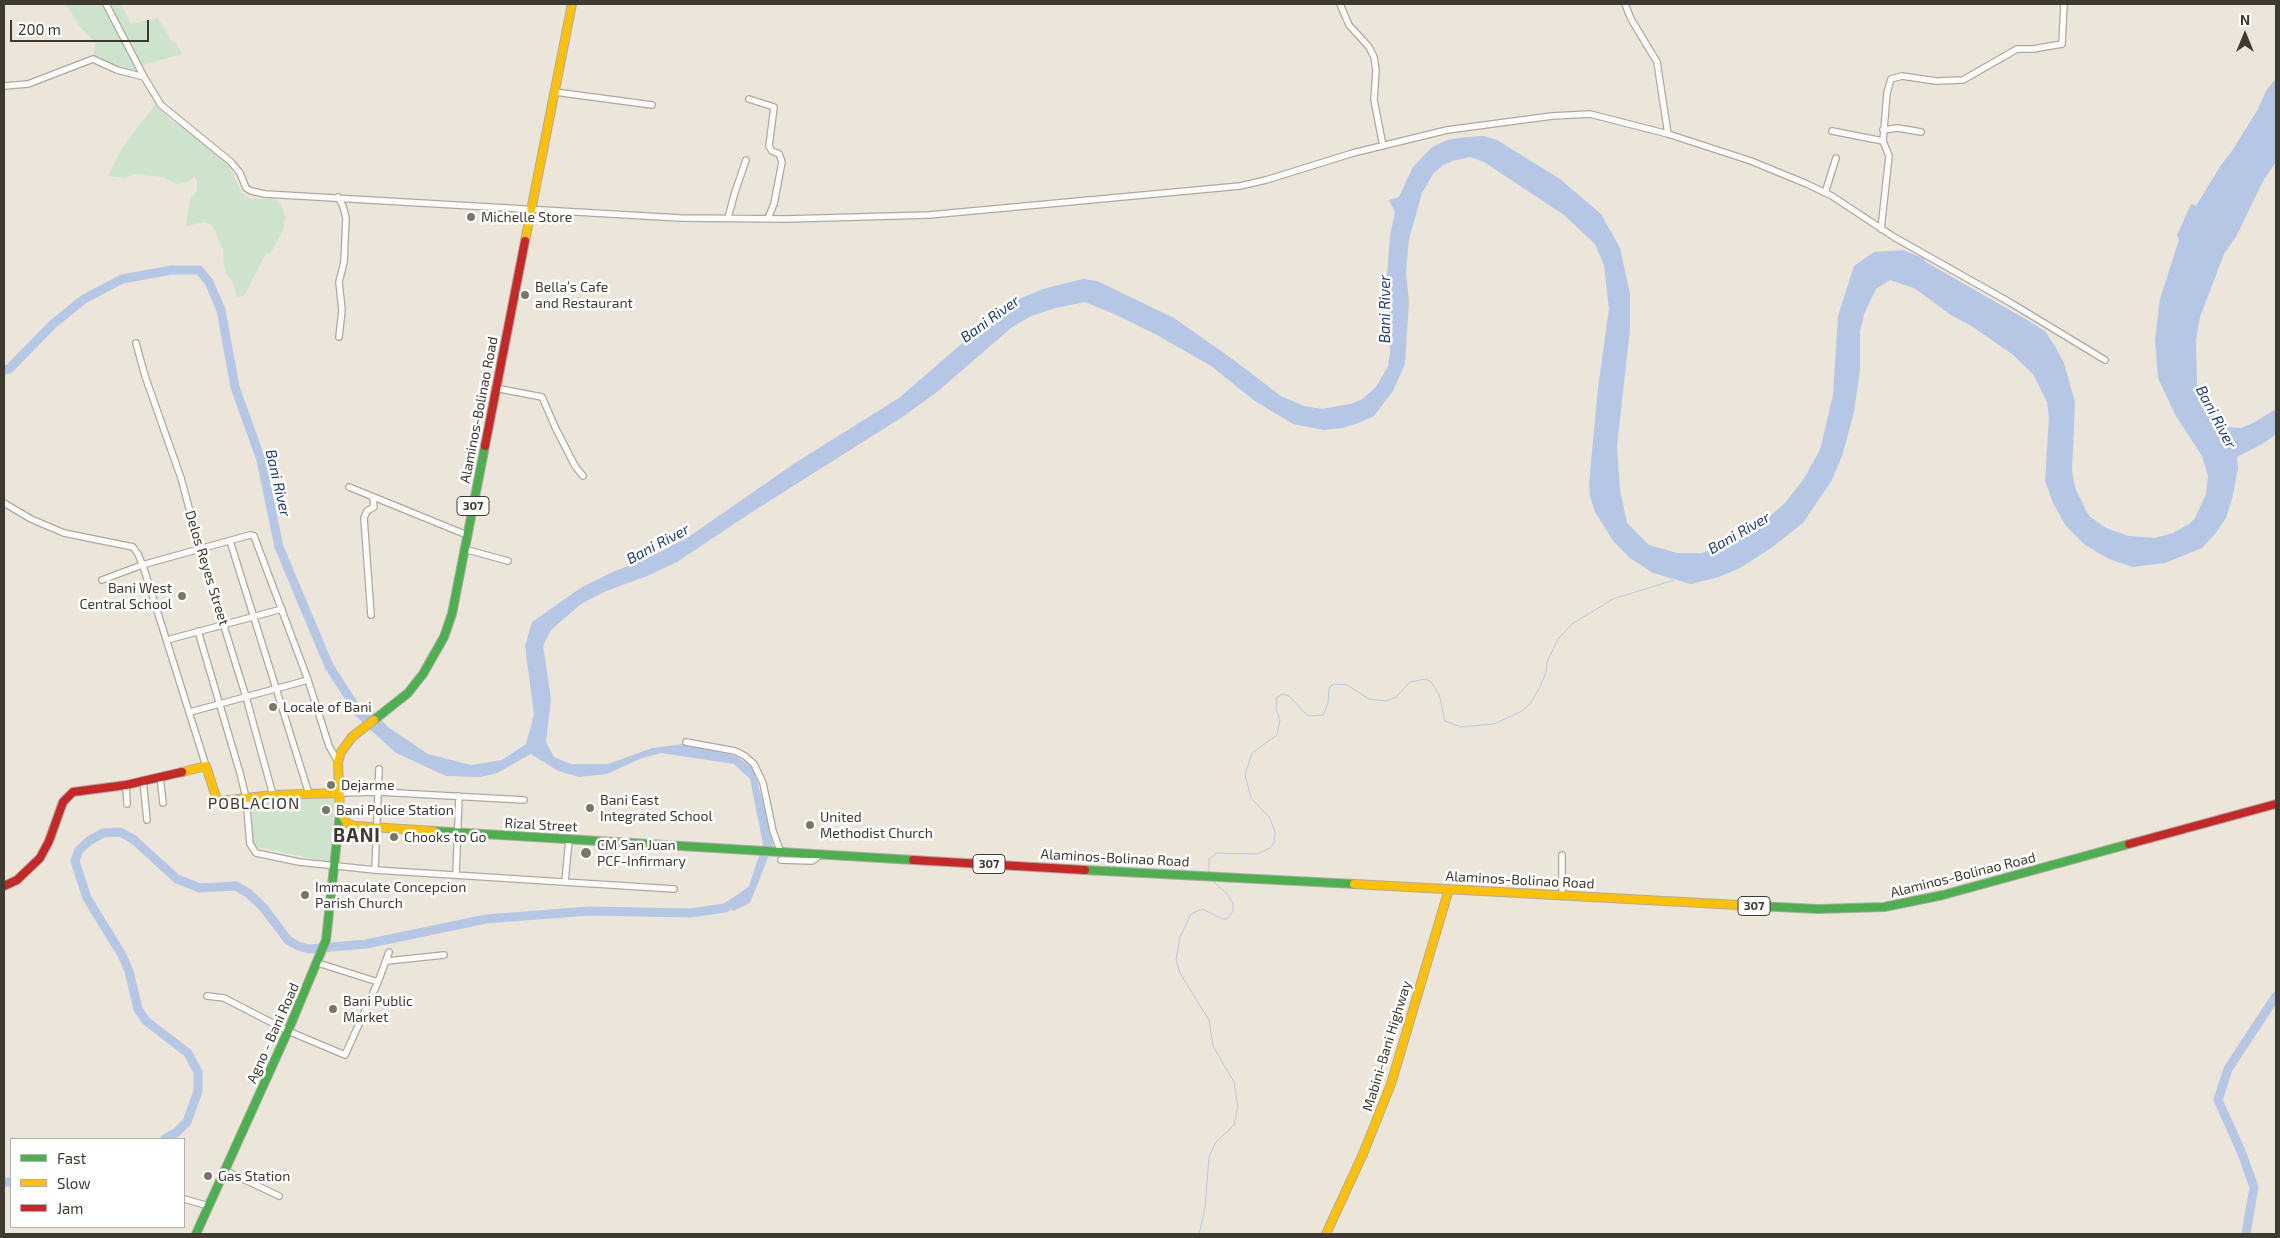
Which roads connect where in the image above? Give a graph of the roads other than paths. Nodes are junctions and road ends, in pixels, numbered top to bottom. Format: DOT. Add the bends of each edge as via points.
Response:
graph roads {
  1 [pos="106,4"];
  2 [pos="572,4"];
  3 [pos="1340,4"];
  4 [pos="1625,4"];
  5 [pos="2064,4"];
  6 [pos="144,77"];
  7 [pos="4,86"];
  8 [pos="554,92"];
  9 [pos="749,99"];
  10 [pos="652,105"];
  11 [pos="1883,130"];
  12 [pos="1832,131"];
  13 [pos="1921,132"];
  14 [pos="1668,134"];
  15 [pos="1883,141"];
  16 [pos="1383,146"];
  17 [pos="1836,158"];
  18 [pos="746,160"];
  19 [pos="1824,193"];
  20 [pos="338,197"];
  21 [pos="531,208"];
  22 [pos="728,218"];
  23 [pos="768,218"];
  24 [pos="1881,229"];
  25 [pos="339,337"];
  26 [pos="136,343"];
  27 [pos="2105,360"];
  28 [pos="496,388"];
  29 [pos="583,476"];
  30 [pos="349,487"];
  31 [pos="374,497"];
  32 [pos="4,503"];
  33 [pos="467,535"];
  34 [pos="230,541"];
  35 [pos="200,549"];
  36 [pos="464,549"];
  37 [pos="508,561"];
  38 [pos="142,565"];
  39 [pos="102,580"];
  40 [pos="282,609"];
  41 [pos="371,615"];
  42 [pos="255,617"];
  43 [pos="224,626"];
  44 [pos="198,631"];
  45 [pos="167,640"];
  46 [pos="308,680"];
  47 [pos="278,689"];
  48 [pos="246,697"];
  49 [pos="220,704"];
  50 [pos="190,712"];
  51 [pos="686,742"];
  52 [pos="338,762"];
  53 [pos="206,766"];
  54 [pos="379,769"];
  55 [pos="160,776"];
  56 [pos="143,780"];
  57 [pos="126,784"];
  58 [pos="378,792"];
  59 [pos="340,793"];
  60 [pos="309,794"];
  61 [pos="273,795"];
  62 [pos="459,796"];
  63 [pos="246,798"];
  64 [pos="524,800"];
  65 [pos="163,803"];
  66 [pos="126,804"];
  67 [pos="2276,804"];
  68 [pos="340,812"];
  69 [pos="147,820"];
  70 [pos="354,826"];
  71 [pos="376,828"];
  72 [pos="337,832"];
  73 [pos="457,833"];
  74 [pos="569,838"];
  75 [pos="749,851"];
  76 [pos="1562,855"];
  77 [pos="780,856"];
  78 [pos="334,866"];
  79 [pos="375,870"];
  80 [pos="456,875"];
  81 [pos="565,882"];
  82 [pos="4,886"];
  83 [pos="674,888"];
  84 [pos="1449,889"];
  85 [pos="1562,896"];
  86 [pos="389,952"];
  87 [pos="444,955"];
  88 [pos="318,961"];
  89 [pos="387,961"];
  90 [pos="378,982"];
  91 [pos="207,996"];
  92 [pos="288,1031"];
  93 [pos="224,1170"];
  94 [pos="279,1196"];
  95 [pos="185,1199"];
  96 [pos="209,1206"];
  97 [pos="196,1234"];
  98 [pos="1326,1234"];
  1 -- 6 [label="street"];
  2 -- 8 [label="main road, Alaminos-Bolinao Road / 307"];
  3 -- 16 [label="street" via="1349,25 1374,57 1374,100"];
  4 -- 14 [label="street" via="1657,62"];
  5 -- 11 [label="street" via="2062,44 2017,49 1963,80 1936,81 1902,76 1891,79"];
  6 -- 7 [label="street" via="93,59 28,84"];
  6 -- 20 [label="street" via="161,105 231,162 250,191"];
  8 -- 10 [label="street"];
  8 -- 21 [label="main road, Alaminos-Bolinao Road / 307"];
  9 -- 23 [label="street" via="774,107 769,146 779,154 782,162"];
  11 -- 13 [label="street" via="1898,128"];
  11 -- 15 [label="street"];
  12 -- 15 [label="street"];
  14 -- 16 [label="street" via="1600,115 1577,114 1448,130"];
  14 -- 19 [label="street" via="1751,161"];
  15 -- 24 [label="street" via="1889,156"];
  16 -- 23 [label="street" via="1240,186 929,215"];
  17 -- 19 [label="street"];
  18 -- 22 [label="street"];
  19 -- 24 [label="street"];
  20 -- 21 [label="street"];
  20 -- 25 [label="street" via="346,218"];
  21 -- 22 [label="street"];
  21 -- 28 [label="main road, Alaminos-Bolinao Road / 307"];
  22 -- 23 [label="street"];
  24 -- 27 [label="street"];
  26 -- 35 [label="street, Delos Reyes Street" via="181,478"];
  28 -- 29 [label="street" via="542,397"];
  28 -- 33 [label="main road, Alaminos-Bolinao Road / 307"];
  30 -- 31 [label="street"];
  31 -- 33 [label="street"];
  31 -- 41 [label="street" via="374,507 364,518"];
  32 -- 38 [label="street" via="64,533 133,547"];
  33 -- 36 [label="main road, Alaminos-Bolinao Road / 307"];
  34 -- 35 [label="street"];
  34 -- 40 [label="street" via="254,536"];
  34 -- 42 [label="street"];
  35 -- 38 [label="street"];
  35 -- 43 [label="street, Delos Reyes Street"];
  36 -- 37 [label="street"];
  36 -- 52 [label="main road, Alaminos-Bolinao Road / 307" via="452,614 444,637 423,674 408,693 347,742"];
  38 -- 39 [label="street"];
  38 -- 45 [label="street"];
  40 -- 42 [label="street"];
  40 -- 46 [label="street"];
  42 -- 43 [label="street"];
  42 -- 47 [label="street"];
  43 -- 44 [label="street"];
  43 -- 48 [label="street, Delos Reyes Street"];
  44 -- 45 [label="street"];
  44 -- 49 [label="street"];
  45 -- 50 [label="street"];
  46 -- 47 [label="street"];
  46 -- 52 [label="street" via="329,746"];
  47 -- 48 [label="street"];
  47 -- 60 [label="street"];
  48 -- 49 [label="street"];
  48 -- 61 [label="street, Delos Reyes Street"];
  49 -- 50 [label="street"];
  49 -- 63 [label="street"];
  50 -- 53 [label="street"];
  51 -- 77 [label="street" via="736,751 754,764 763,782"];
  52 -- 59 [label="main road"];
  53 -- 55 [label="main road"];
  53 -- 63 [label="main road" via="218,800"];
  54 -- 58 [label="street"];
  55 -- 56 [label="main road"];
  55 -- 65 [label="street"];
  56 -- 57 [label="main road"];
  56 -- 69 [label="street"];
  57 -- 66 [label="street"];
  57 -- 82 [label="main road" via="73,792 66,796 40,858 17,880"];
  58 -- 59 [label="street"];
  58 -- 62 [label="street"];
  58 -- 71 [label="street"];
  59 -- 60 [label="main road"];
  59 -- 68 [label="main road"];
  60 -- 61 [label="main road"];
  61 -- 63 [label="main road"];
  62 -- 64 [label="street"];
  62 -- 73 [label="street"];
  63 -- 78 [label="street" via="253,851 273,858"];
  67 -- 85 [label="main road, Alaminos-Bolinao Road / 307" via="1943,895 1884,906 1818,909"];
  68 -- 70 [label="main road" via="345,822"];
  68 -- 72 [label="main road, Agno - Bani Road"];
  70 -- 71 [label="main road, Rizal Street / 307"];
  70 -- 72 [label="main road"];
  71 -- 73 [label="main road, Rizal Street / 307"];
  71 -- 79 [label="street"];
  72 -- 78 [label="main road, Agno - Bani Road"];
  73 -- 74 [label="main road, Rizal Street / 307"];
  73 -- 80 [label="street"];
  74 -- 75 [label="main road, Rizal Street / 307"];
  74 -- 81 [label="street"];
  75 -- 77 [label="main road, Alaminos-Bolinao Road / 307"];
  76 -- 85 [label="street"];
  77 -- 84 [label="main road, Alaminos-Bolinao Road / 307" via="821,855"];
  78 -- 79 [label="street"];
  78 -- 88 [label="main road, Agno - Bani Road" via="326,940"];
  79 -- 80 [label="street"];
  80 -- 81 [label="street"];
  81 -- 83 [label="street"];
  84 -- 85 [label="main road, Alaminos-Bolinao Road / 307"];
  84 -- 98 [label="main road, Mabini-Bani Highway" via="1391,1084"];
  86 -- 89 [label="street"];
  87 -- 89 [label="street"];
  88 -- 90 [label="street"];
  88 -- 92 [label="main road, Agno - Bani Road"];
  89 -- 90 [label="street"];
  90 -- 92 [label="street" via="345,1055"];
  91 -- 92 [label="street" via="224,998"];
  92 -- 93 [label="main road, Agno - Bani Road"];
  93 -- 94 [label="street"];
  93 -- 96 [label="main road, Agno - Bani Road"];
  95 -- 96 [label="street"];
  96 -- 97 [label="main road, Agno - Bani Road"];
}
